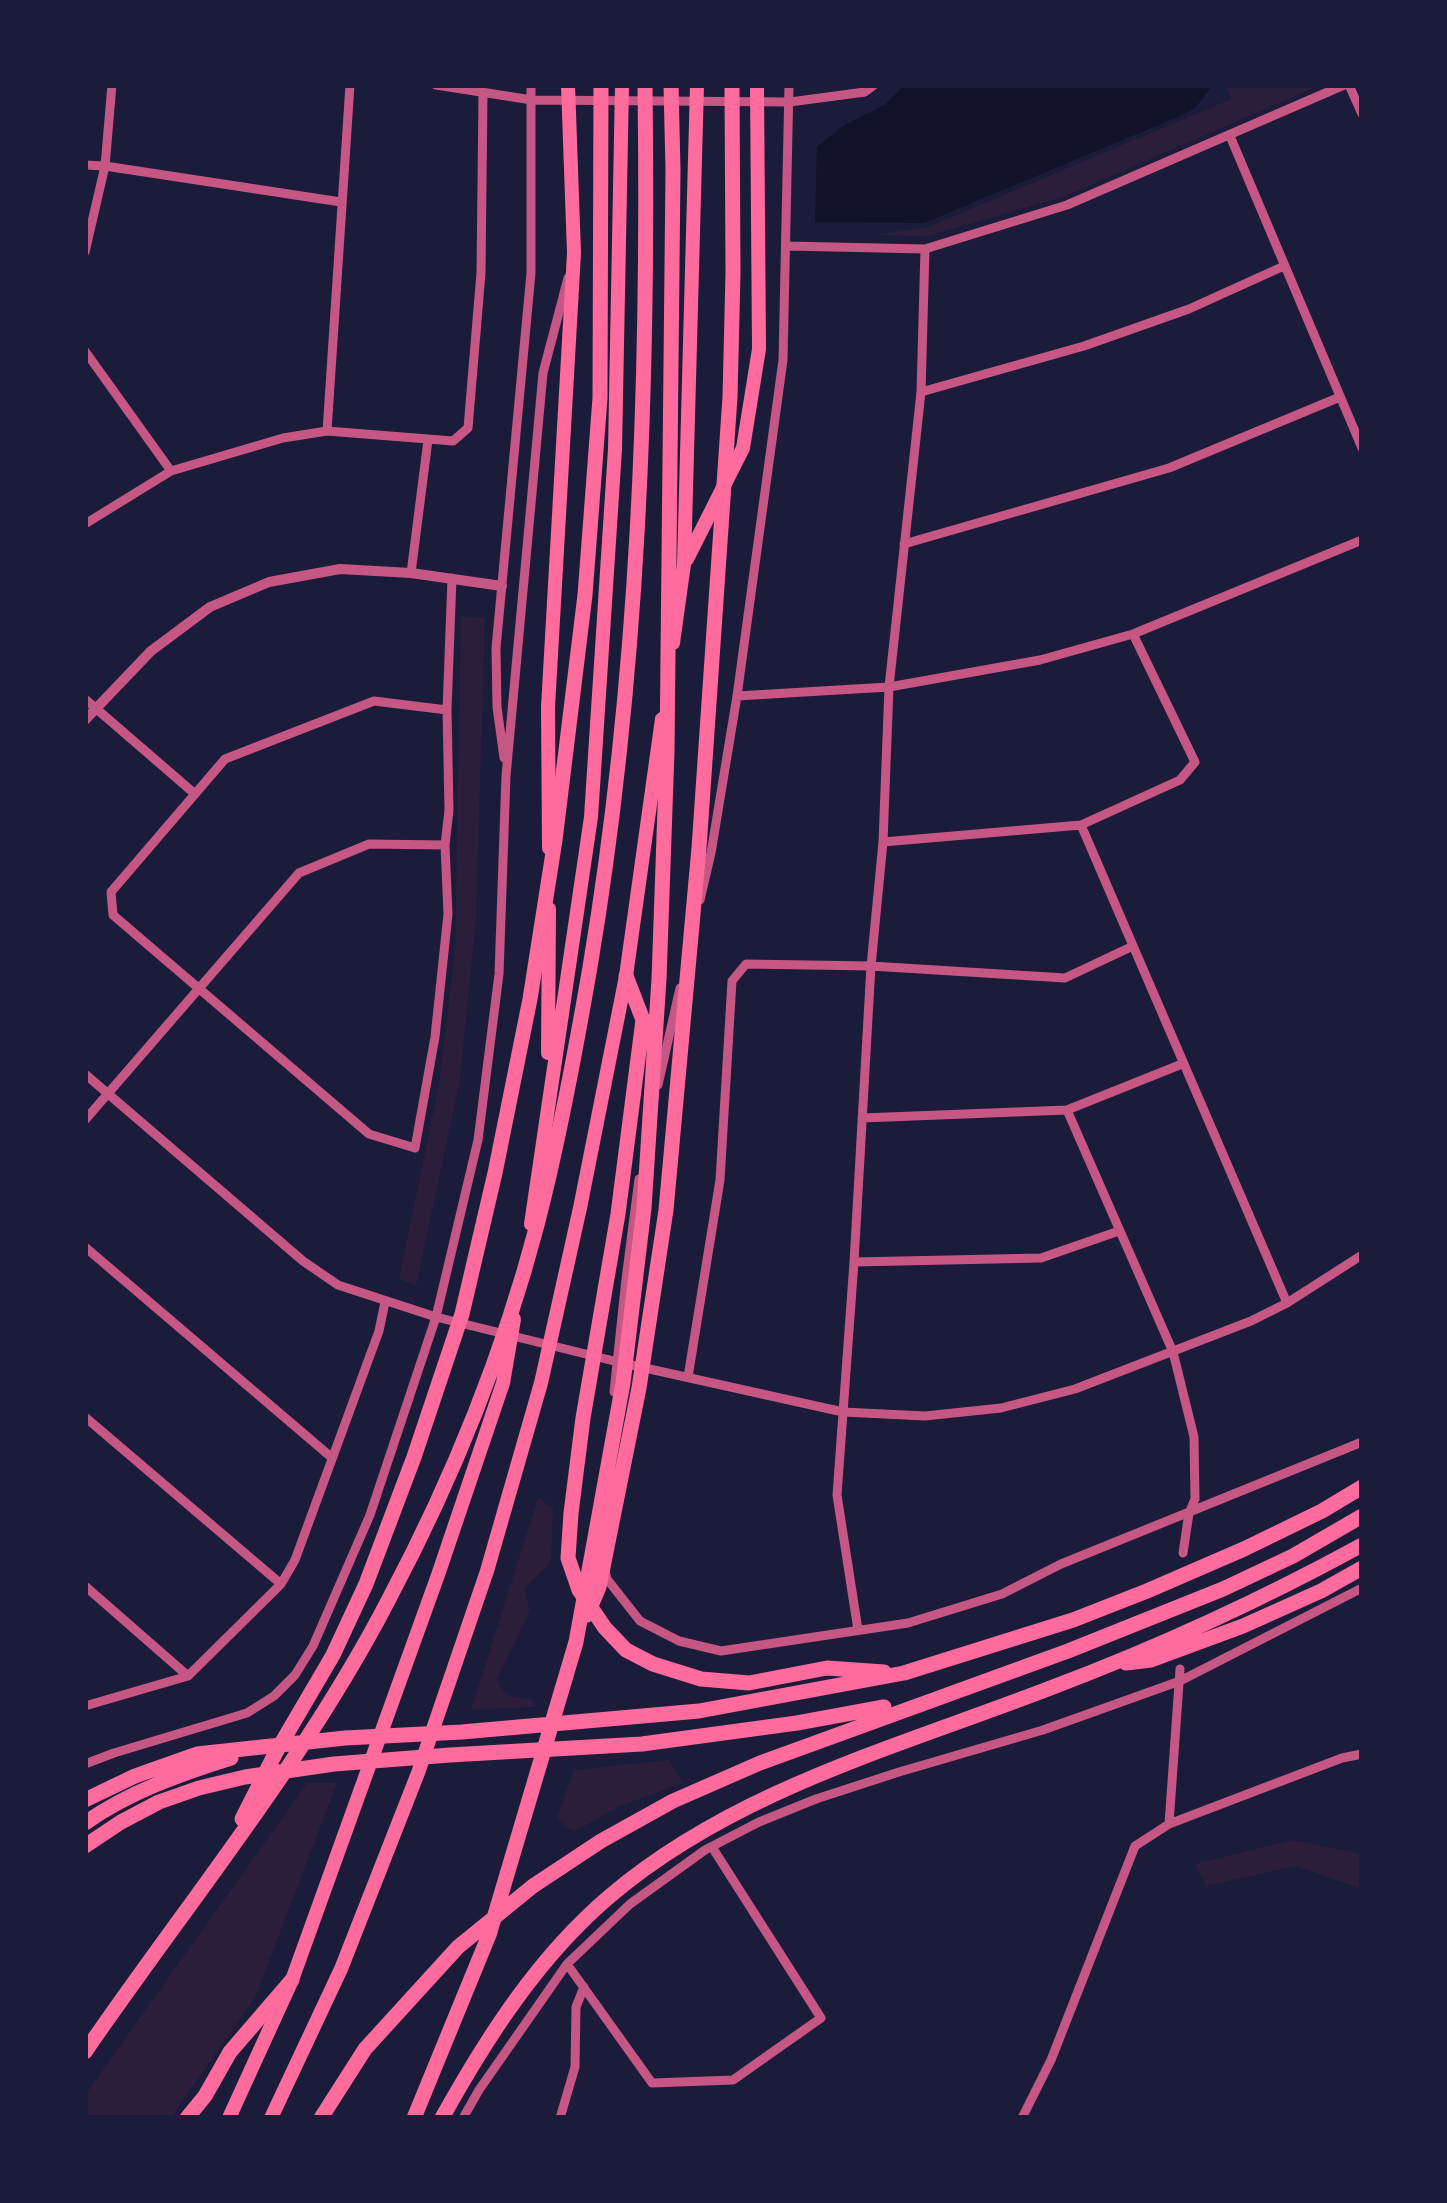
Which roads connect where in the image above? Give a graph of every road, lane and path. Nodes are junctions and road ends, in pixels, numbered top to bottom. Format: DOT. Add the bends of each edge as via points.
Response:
graph roads {
  1 [pos="112,85"];
  2 [pos="350,85"];
  3 [pos="436,85"];
  4 [pos="531,85"];
  5 [pos="568,85"];
  6 [pos="602,85"];
  7 [pos="622,85"];
  8 [pos="645,85"];
  9 [pos="671,85"];
  10 [pos="697,85"];
  11 [pos="732,85"];
  12 [pos="756,85"];
  13 [pos="789,85"];
  14 [pos="874,85"];
  15 [pos="1347,85"];
  16 [pos="483,94"];
  17 [pos="532,100"];
  18 [pos="790,102"];
  19 [pos="1362,114"];
  20 [pos="1230,136"];
  21 [pos="85,165"];
  22 [pos="105,166"];
  23 [pos="340,202"];
  24 [pos="787,246"];
  25 [pos="924,248"];
  26 [pos="85,252"];
  27 [pos="574,253"];
  28 [pos="1284,266"];
  29 [pos="85,352"];
  30 [pos="922,392"];
  31 [pos="1340,397"];
  32 [pos="326,430"];
  33 [pos="428,440"];
  34 [pos="1362,448"];
  35 [pos="171,471"];
  36 [pos="85,524"];
  37 [pos="1362,540"];
  38 [pos="904,544"];
  39 [pos="684,564"];
  40 [pos="410,573"];
  41 [pos="452,578"];
  42 [pos="502,586"];
  43 [pos="1132,634"];
  44 [pos="889,687"];
  45 [pos="737,696"];
  46 [pos="85,698"];
  47 [pos="96,708"];
  48 [pos="447,710"];
  49 [pos="85,720"];
  50 [pos="506,776"];
  51 [pos="196,794"];
  52 [pos="1081,826"];
  53 [pos="883,842"];
  54 [pos="444,846"];
  55 [pos="1133,946"];
  56 [pos="872,966"];
  57 [pos="626,976"];
  58 [pos="199,991"];
  59 [pos="1182,1064"];
  60 [pos="85,1074"];
  61 [pos="108,1094"];
  62 [pos="1068,1110"];
  63 [pos="862,1118"];
  64 [pos="85,1120"];
  65 [pos="537,1188"];
  66 [pos="1119,1231"];
  67 [pos="85,1247"];
  68 [pos="1362,1255"];
  69 [pos="854,1262"];
  70 [pos="385,1302"];
  71 [pos="1286,1303"];
  72 [pos="440,1318"];
  73 [pos="1173,1352"];
  74 [pos="613,1361"];
  75 [pos="688,1377"];
  76 [pos="842,1412"];
  77 [pos="85,1417"];
  78 [pos="1362,1442"];
  79 [pos="331,1457"];
  80 [pos="1362,1488"];
  81 [pos="1188,1513"];
  82 [pos="1362,1516"];
  83 [pos="1362,1544"];
  84 [pos="1183,1554"];
  85 [pos="1362,1568"];
  86 [pos="281,1584"];
  87 [pos="85,1586"];
  88 [pos="1362,1588"];
  89 [pos="858,1630"];
  90 [pos="576,1642"];
  91 [pos="1110,1664"];
  92 [pos="1180,1669"];
  93 [pos="904,1673"];
  94 [pos="188,1676"];
  95 [pos="1180,1681"];
  96 [pos="971,1686"];
  97 [pos="85,1706"];
  98 [pos="258,1749"];
  99 [pos="1362,1754"];
  100 [pos="85,1764"];
  101 [pos="85,1800"];
  102 [pos="85,1823"];
  103 [pos="1169,1824"];
  104 [pos="85,1846"];
  105 [pos="712,1846"];
  106 [pos="218,1867"];
  107 [pos="566,1964"];
  108 [pos="292,1980"];
  109 [pos="584,1987"];
  110 [pos="85,2052"];
  111 [pos="186,2118"];
  112 [pos="229,2118"];
  113 [pos="271,2118"];
  114 [pos="320,2118"];
  115 [pos="414,2118"];
  116 [pos="442,2118"];
  117 [pos="463,2118"];
  118 [pos="560,2118"];
  119 [pos="1022,2118"];
  1 -- 22 [label="street"];
  2 -- 23 [label="street"];
  3 -- 16 [label="street"];
  4 -- 17 [label="street"];
  5 -- 27 [label="highway"];
  6 -- 106 [label="highway" via="600,398 585,594 558,821 495,1173 462,1314 366,1584"];
  7 -- 65 [label="highway" via="615,450 591,817"];
  8 -- 106 [label="highway" via="642,454 622,730 583,1005 536,1226 471,1420 397,1584 316,1723"];
  9 -- 90 [label="highway" via="667,750 650,1143 623,1383"];
  10 -- 39 [label="highway"];
  11 -- 90 [label="highway" via="730,397 666,1210 599,1587"];
  12 -- 39 [label="highway" via="759,349 742,448"];
  13 -- 18 [label="street"];
  14 -- 18 [label="street"];
  15 -- 19 [label="street"];
  15 -- 20 [label="street"];
  16 -- 17 [label="street"];
  16 -- 33 [label="street" via="482,274 468,428 453,441"];
  17 -- 18 [label="street"];
  17 -- 42 [label="street" via="531,272"];
  18 -- 24 [label="street"];
  20 -- 25 [label="street" via="1067,205"];
  20 -- 28 [label="street"];
  21 -- 22 [label="street"];
  22 -- 23 [label="street"];
  22 -- 26 [label="street"];
  23 -- 32 [label="street"];
  24 -- 25 [label="street"];
  24 -- 45 [label="street" via="783,360"];
  25 -- 30 [label="street"];
  27 -- 50 [label="street" via="543,373"];
  27 -- 65 [label="highway" via="548,707 550,1034"];
  28 -- 30 [label="street" via="1084,346"];
  28 -- 31 [label="street"];
  29 -- 35 [label="street"];
  30 -- 38 [label="street"];
  31 -- 34 [label="street"];
  31 -- 38 [label="street" via="1169,468"];
  32 -- 33 [label="street"];
  32 -- 35 [label="street"];
  33 -- 40 [label="street"];
  35 -- 36 [label="street"];
  37 -- 43 [label="street"];
  38 -- 44 [label="street"];
  39 -- 57 [label="highway"];
  40 -- 41 [label="street"];
  40 -- 47 [label="street" via="340,569 269,582 210,607 152,651"];
  41 -- 42 [label="street"];
  41 -- 48 [label="street"];
  42 -- 50 [label="street" via="497,707"];
  43 -- 44 [label="street" via="1040,660"];
  43 -- 52 [label="street" via="1195,762 1180,780"];
  44 -- 45 [label="street"];
  44 -- 53 [label="street"];
  45 -- 74 [label="street" via="711,853 643,1151"];
  46 -- 47 [label="street"];
  47 -- 49 [label="street"];
  47 -- 51 [label="street"];
  48 -- 51 [label="street" via="374,701 225,759"];
  48 -- 54 [label="street"];
  50 -- 72 [label="street" via="499,974 478,1140"];
  51 -- 58 [label="street" via="111,892 113,915"];
  52 -- 53 [label="street"];
  52 -- 55 [label="street"];
  53 -- 56 [label="street"];
  54 -- 58 [label="street" via="369,844 299,873"];
  54 -- 58 [label="street" via="448,914 415,1148 369,1134"];
  55 -- 56 [label="street" via="1065,978"];
  55 -- 59 [label="street"];
  56 -- 63 [label="street"];
  56 -- 75 [label="street" via="746,964 732,980 720,1180"];
  57 -- 93 [label="highway" via="643,1020 570,1514 568,1558 579,1590 626,1650 701,1679 749,1683 827,1668"];
  57 -- 113 [label="highway" via="541,1383 488,1571 341,1969"];
  58 -- 61 [label="street"];
  59 -- 62 [label="street"];
  59 -- 71 [label="street"];
  60 -- 61 [label="street"];
  61 -- 64 [label="street"];
  61 -- 70 [label="street" via="303,1261 338,1285"];
  62 -- 63 [label="street"];
  62 -- 66 [label="street"];
  63 -- 69 [label="street"];
  65 -- 108 [label="highway" via="503,1382"];
  66 -- 69 [label="street" via="1041,1258"];
  66 -- 73 [label="street"];
  67 -- 79 [label="street"];
  68 -- 71 [label="street"];
  69 -- 76 [label="street"];
  70 -- 72 [label="street"];
  70 -- 79 [label="street"];
  71 -- 73 [label="street"];
  72 -- 74 [label="street"];
  72 -- 100 [label="street" via="370,1515 295,1675 247,1713"];
  73 -- 76 [label="street" via="1001,1408 925,1416"];
  73 -- 81 [label="street" via="1194,1437 1195,1500"];
  74 -- 75 [label="street"];
  74 -- 89 [label="street" via="598,1530 607,1579 640,1620 678,1641 721,1651"];
  75 -- 76 [label="street"];
  76 -- 89 [label="street" via="836,1495"];
  77 -- 86 [label="street"];
  78 -- 81 [label="street"];
  79 -- 86 [label="street"];
  80 -- 93 [label="highway" via="1148,1591"];
  81 -- 84 [label="street"];
  81 -- 89 [label="street" via="1002,1594 908,1623"];
  82 -- 96 [label="highway" via="1223,1590"];
  83 -- 91 [label="highway"];
  85 -- 91 [label="highway" via="1244,1626 1151,1660"];
  86 -- 94 [label="street"];
  87 -- 94 [label="street"];
  88 -- 95 [label="street"];
  90 -- 115 [label="highway" via="489,1935"];
  91 -- 116 [label="highway" via="781,1791 659,1858 570,1934 517,1997"];
  92 -- 95 [label="street"];
  93 -- 98 [label="highway" via="699,1711"];
  94 -- 97 [label="street"];
  95 -- 103 [label="street"];
  95 -- 105 [label="street" via="816,1800"];
  96 -- 104 [label="highway" via="869,1711 642,1744 450,1754 245,1776 159,1802"];
  96 -- 114 [label="highway" via="673,1801 533,1886 424,1984 365,2049"];
  98 -- 101 [label="highway" via="196,1754"];
  98 -- 102 [label="highway" via="116,1802"];
  99 -- 103 [label="street"];
  103 -- 119 [label="street" via="1135,1846"];
  105 -- 107 [label="street" via="630,1904"];
  105 -- 109 [label="street" via="821,2018 733,2080 652,2083"];
  106 -- 110 [label="highway"];
  107 -- 109 [label="street"];
  107 -- 117 [label="street"];
  108 -- 111 [label="highway" via="230,2052"];
  108 -- 112 [label="highway"];
  109 -- 118 [label="street" via="576,2007 575,2067"];
}
